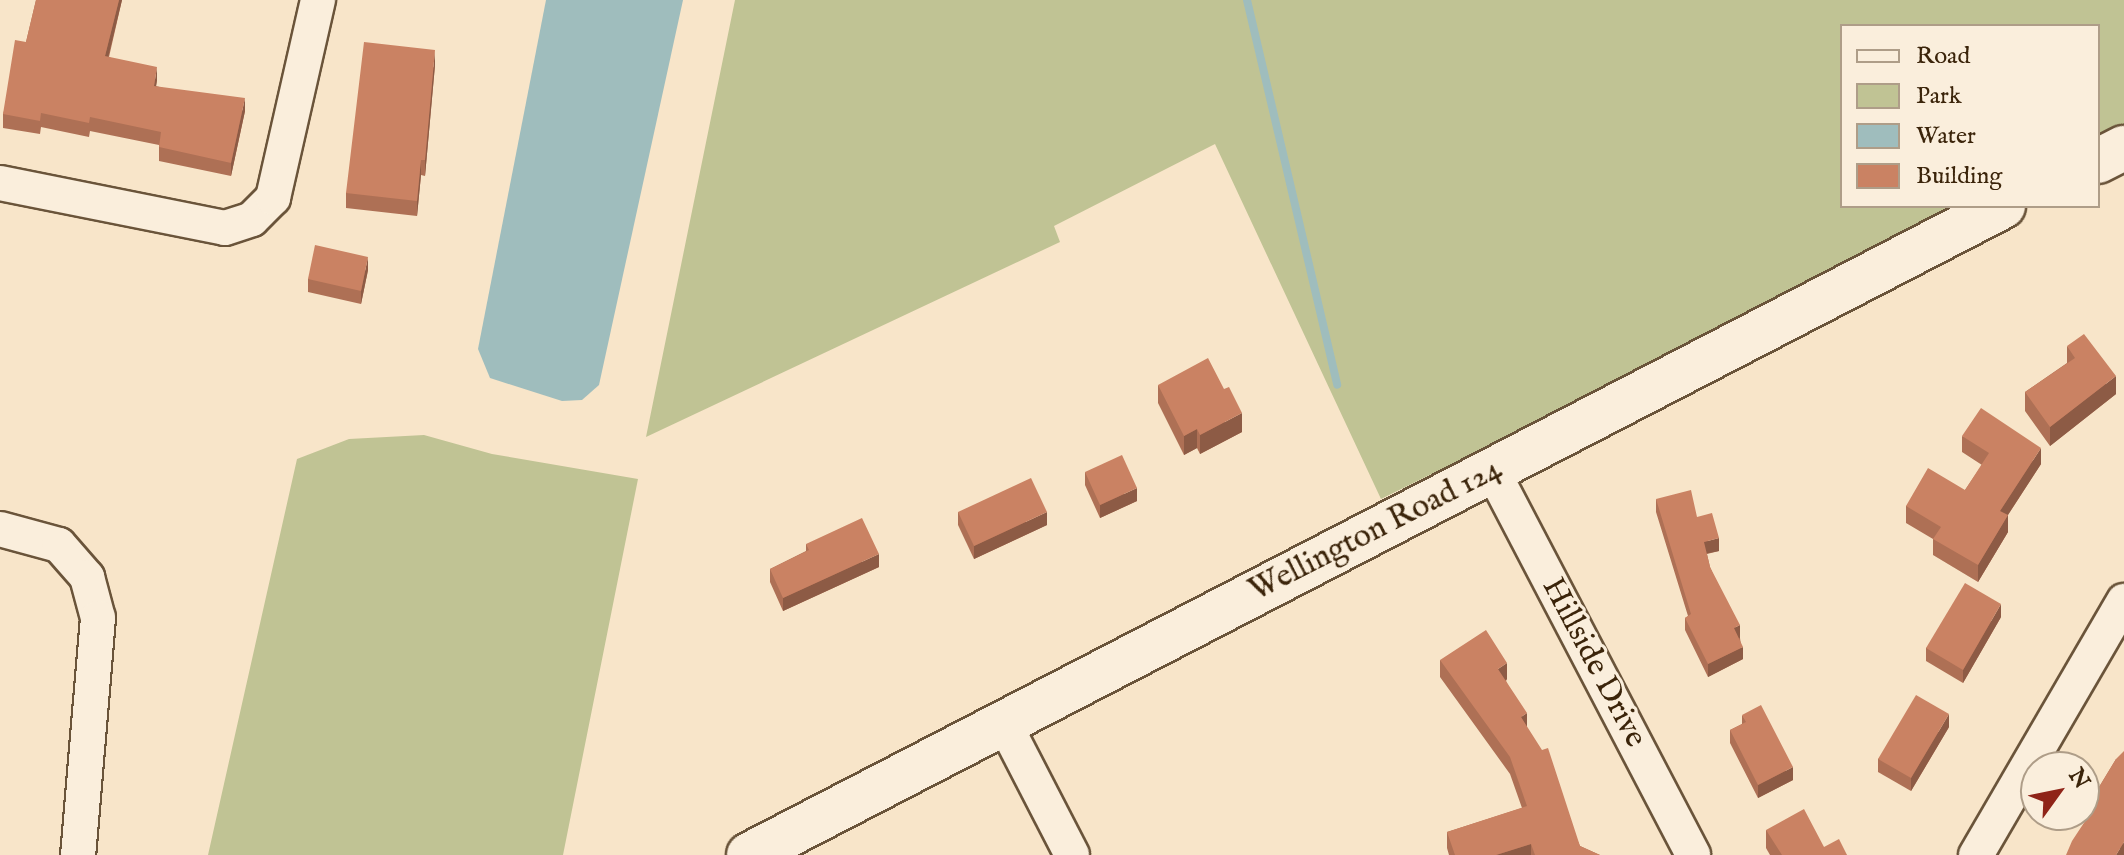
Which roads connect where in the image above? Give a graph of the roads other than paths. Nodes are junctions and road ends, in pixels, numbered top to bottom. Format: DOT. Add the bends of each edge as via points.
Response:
graph roads {
  1 [pos="318,0"];
  2 [pos="2124,148"];
  3 [pos="2100,160"];
  4 [pos="0,183"];
  5 [pos="1999,208"];
  6 [pos="1492,470"];
  7 [pos="0,529"];
  8 [pos="2124,601"];
  9 [pos="1004,723"];
  10 [pos="78,855"];
  11 [pos="749,855"];
  12 [pos="1072,855"];
  13 [pos="1693,855"];
  14 [pos="1976,855"];
  1 -- 4 [label="street" via="273,198 252,219 225,228"];
  2 -- 3 [label="main road"];
  5 -- 6 [label="main road, Wellington Road 124"];
  6 -- 9 [label="main road, Wellington Road 124"];
  6 -- 13 [label="street, Hillside Drive"];
  7 -- 10 [label="street" via="59,545 87,577 98,618"];
  8 -- 14 [label="street"];
  9 -- 11 [label="main road, Wellington Road 124"];
  9 -- 12 [label="street"];
}
